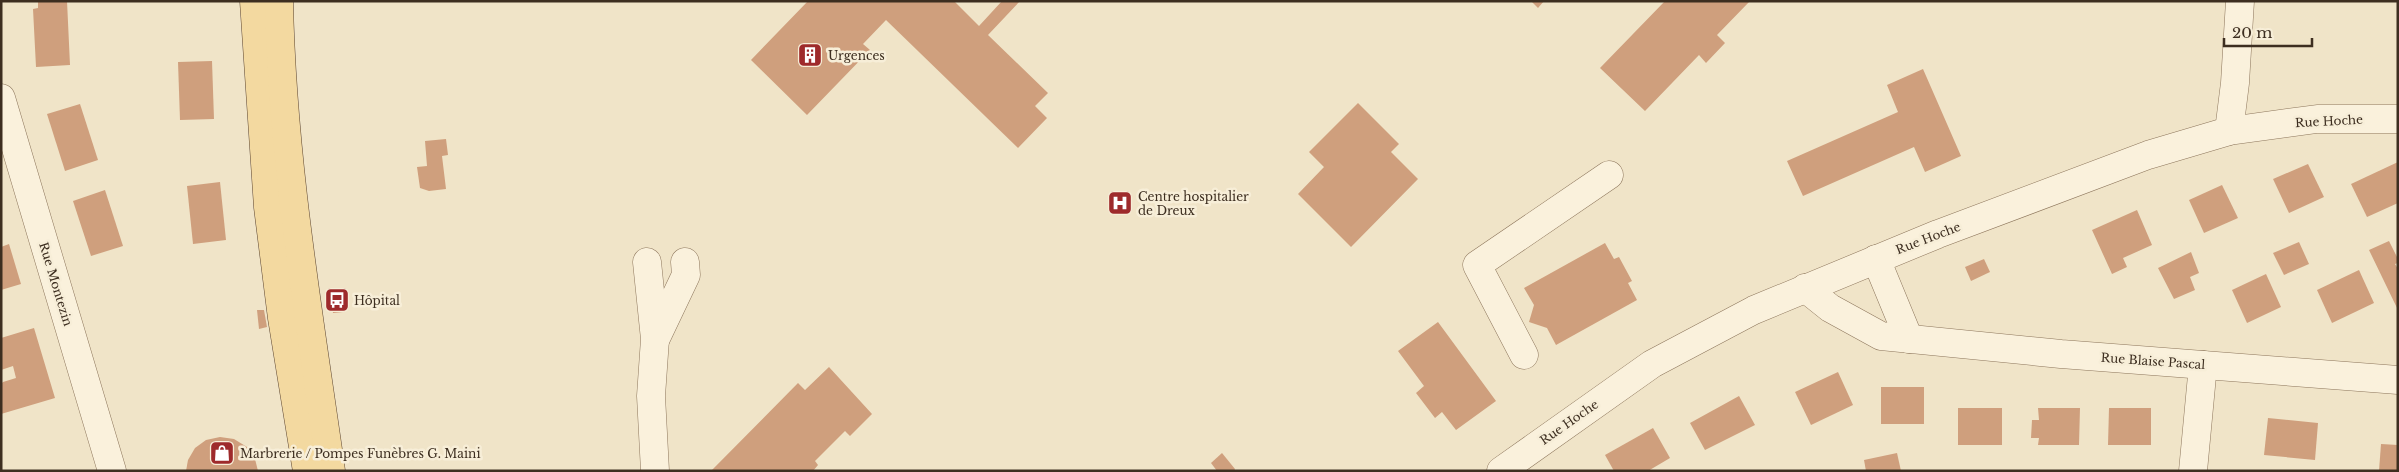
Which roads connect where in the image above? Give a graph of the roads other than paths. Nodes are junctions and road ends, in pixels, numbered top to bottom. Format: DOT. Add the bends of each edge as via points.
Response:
graph roads {
  1 [pos="254,1"];
  2 [pos="279,1"];
  3 [pos="2240,1"];
  4 [pos="1,98"];
  5 [pos="2398,119"];
  6 [pos="2229,131"];
  7 [pos="1609,175"];
  8 [pos="12,178"];
  9 [pos="1876,259"];
  10 [pos="647,262"];
  11 [pos="685,262"];
  12 [pos="1805,288"];
  13 [pos="1909,339"];
  14 [pos="655,340"];
  15 [pos="1524,356"];
  16 [pos="2203,365"];
  17 [pos="2398,380"];
  18 [pos="112,471"];
  19 [pos="307,471"];
  20 [pos="331,471"];
  21 [pos="655,471"];
  22 [pos="1501,471"];
  23 [pos="2193,471"];
  1 -- 19 [label="main road" via="268,207"];
  2 -- 20 [label="main road" via="280,61 290,167"];
  3 -- 6 [label="street"];
  4 -- 8 [label="street, Rue Montezin"];
  5 -- 6 [label="street, Rue Hoche" via="2317,119"];
  6 -- 9 [label="street, Rue Hoche" via="2148,155"];
  7 -- 15 [label="street" via="1477,266"];
  8 -- 18 [label="street, Rue Montezin"];
  9 -- 12 [label="street, Rue Hoche"];
  9 -- 13 [label="street"];
  10 -- 14 [label="street"];
  11 -- 14 [label="street" via="686,275"];
  12 -- 13 [label="street, Rue Blaise Pascal" via="1830,308 1881,336"];
  12 -- 22 [label="street, Rue Hoche" via="1754,310 1652,364"];
  13 -- 16 [label="street, Rue Blaise Pascal"];
  14 -- 21 [label="street" via="651,396"];
  16 -- 17 [label="street, Rue Blaise Pascal"];
  16 -- 23 [label="street"];
}
